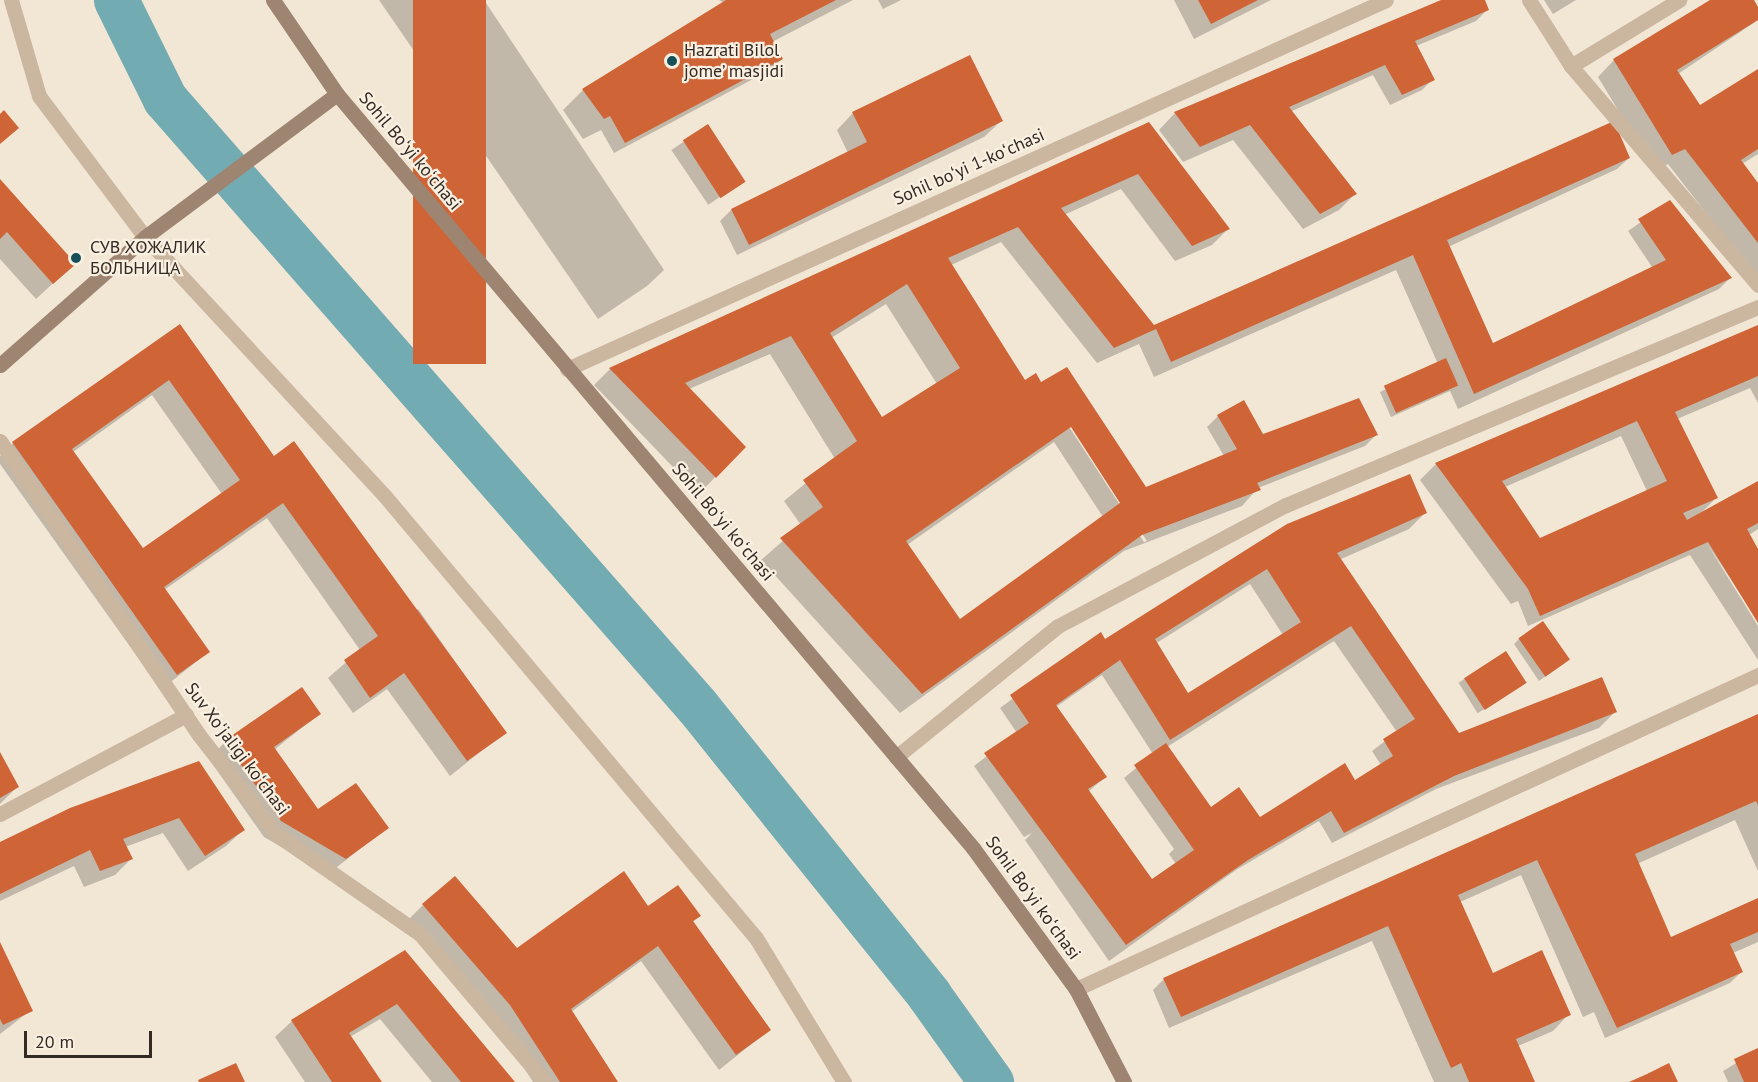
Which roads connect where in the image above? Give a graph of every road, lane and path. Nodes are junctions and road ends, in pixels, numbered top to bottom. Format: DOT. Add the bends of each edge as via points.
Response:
graph roads {
  1 [pos="11,0"];
  2 [pos="273,0"];
  3 [pos="1386,0"];
  4 [pos="1529,0"];
  5 [pos="1679,0"];
  6 [pos="1570,66"];
  7 [pos="337,94"];
  8 [pos="145,237"];
  9 [pos="1758,285"];
  10 [pos="1758,308"];
  11 [pos="0,365"];
  12 [pos="567,369"];
  13 [pos="0,441"];
  14 [pos="1758,675"];
  15 [pos="186,715"];
  16 [pos="896,757"];
  17 [pos="0,814"];
  18 [pos="1076,989"];
  19 [pos="545,1082"];
  20 [pos="844,1082"];
  21 [pos="1124,1082"];
  1 -- 8 [label="street" via="39,96"];
  2 -- 7 [label="main road, Sohil Boʻyi koʻchasi"];
  3 -- 12 [label="street, Sohil boʻyi 1-koʻchasi"];
  4 -- 6 [label="street"];
  5 -- 6 [label="street"];
  6 -- 9 [label="street"];
  7 -- 8 [label="main road"];
  7 -- 12 [label="main road, Sohil Boʻyi koʻchasi"];
  8 -- 11 [label="main road"];
  8 -- 20 [label="street" via="384,495 756,938"];
  10 -- 16 [label="street" via="1286,505 1058,626"];
  12 -- 16 [label="main road, Sohil Boʻyi koʻchasi"];
  13 -- 15 [label="street, Suv Xoʻjaligi koʻchasi"];
  14 -- 18 [label="street"];
  15 -- 17 [label="street"];
  15 -- 19 [label="street, Suv Xoʻjaligi koʻchasi" via="276,834 420,934"];
  16 -- 18 [label="main road, Sohil Boʻyi koʻchasi" via="973,848"];
  18 -- 21 [label="main road, Sohil Boʻyi koʻchasi"];
}
